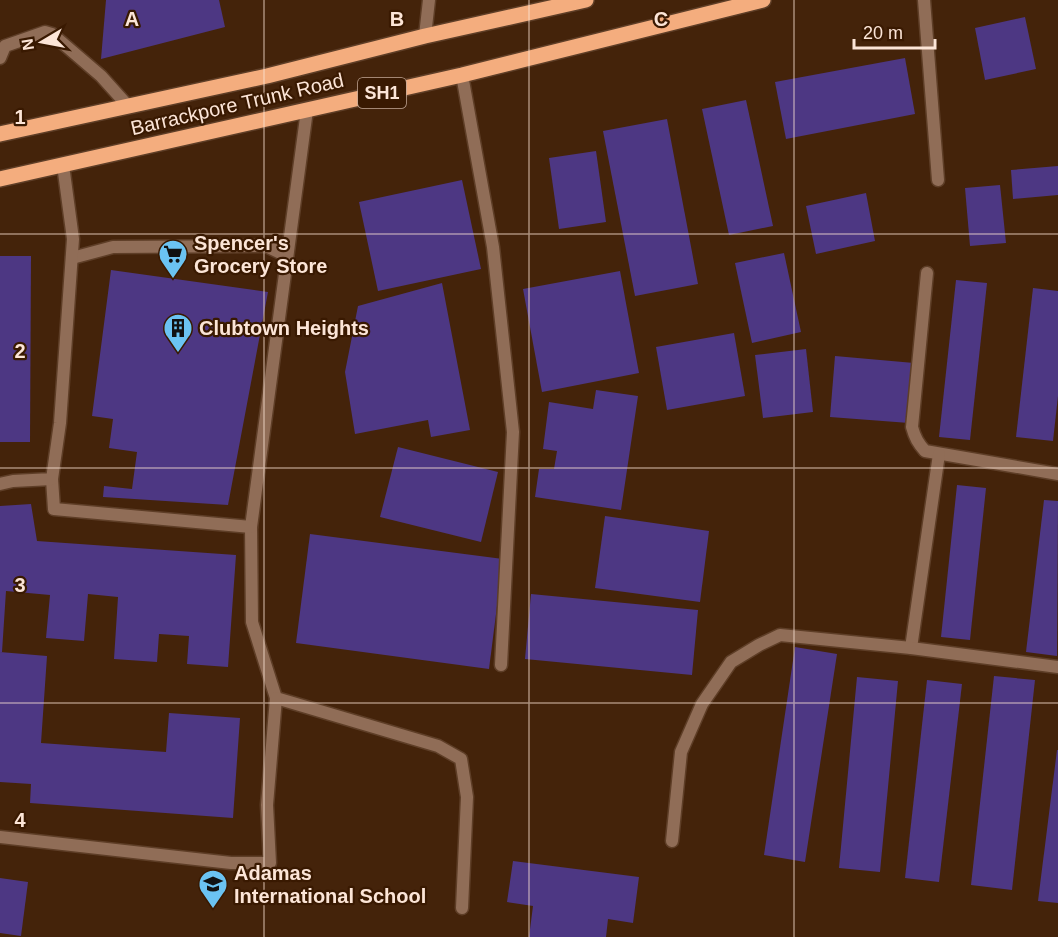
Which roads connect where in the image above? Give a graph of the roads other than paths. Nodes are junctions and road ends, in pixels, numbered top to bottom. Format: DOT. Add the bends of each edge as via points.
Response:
graph roads {
  1 [pos="429,0"];
  2 [pos="586,0"];
  3 [pos="763,0"];
  4 [pos="924,0"];
  5 [pos="425,36"];
  6 [pos="0,58"];
  7 [pos="462,75"];
  8 [pos="128,106"];
  9 [pos="307,110"];
  10 [pos="0,134"];
  11 [pos="63,165"];
  12 [pos="0,178"];
  13 [pos="938,180"];
  14 [pos="287,256"];
  15 [pos="72,258"];
  16 [pos="927,273"];
  17 [pos="939,453"];
  18 [pos="1058,474"];
  19 [pos="52,479"];
  20 [pos="0,484"];
  21 [pos="251,527"];
  22 [pos="910,648"];
  23 [pos="501,665"];
  24 [pos="1058,667"];
  25 [pos="276,698"];
  26 [pos="0,837"];
  27 [pos="672,841"];
  28 [pos="462,908"];
  1 -- 5 [label="street"];
  2 -- 5 [label="main road, Barrackpore Trunk Road / SH1"];
  3 -- 7 [label="main road, Barrackpore Trunk Road / SH1"];
  4 -- 13 [label="street"];
  5 -- 8 [label="main road, Barrackpore Trunk Road / SH1"];
  6 -- 8 [label="street" via="5,46 45,32 52,34 101,76"];
  7 -- 9 [label="main road, Barrackpore Trunk Road / SH1"];
  7 -- 23 [label="street" via="493,247 513,432"];
  8 -- 10 [label="main road, Barrackpore Trunk Road / SH1"];
  9 -- 11 [label="main road, Barrackpore Trunk Road / SH1"];
  9 -- 14 [label="street"];
  11 -- 12 [label="main road, Barrackpore Trunk Road / SH1"];
  11 -- 15 [label="street"];
  14 -- 15 [label="street" via="266,246 113,247"];
  14 -- 21 [label="street"];
  15 -- 19 [label="street"];
  16 -- 17 [label="street" via="912,427 925,451"];
  17 -- 18 [label="street"];
  17 -- 22 [label="street"];
  19 -- 20 [label="street"];
  19 -- 21 [label="street" via="54,509"];
  21 -- 25 [label="street" via="252,622"];
  22 -- 24 [label="street"];
  22 -- 27 [label="street" via="780,636 731,662 702,704 681,752"];
  25 -- 26 [label="street" via="267,805 270,863"];
  25 -- 28 [label="street" via="438,746 461,759 467,797"];
}
